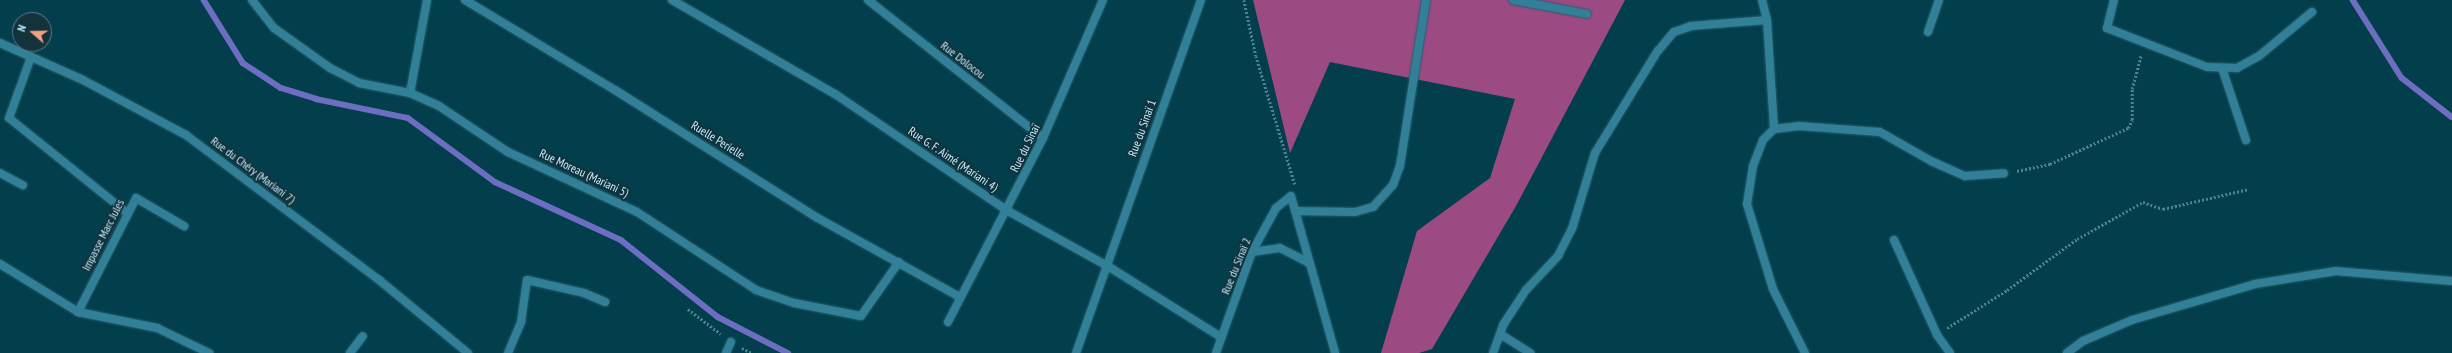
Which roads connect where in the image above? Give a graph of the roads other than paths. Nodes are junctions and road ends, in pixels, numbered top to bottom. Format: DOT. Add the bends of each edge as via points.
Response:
graph roads {
  1 [pos="252,0"];
  2 [pos="427,0"];
  3 [pos="465,0"];
  4 [pos="672,0"];
  5 [pos="868,0"];
  6 [pos="1104,0"];
  7 [pos="1201,0"];
  8 [pos="1426,0"];
  9 [pos="1513,0"];
  10 [pos="1762,0"];
  11 [pos="1939,0"];
  12 [pos="2114,0"];
  13 [pos="2312,12"];
  14 [pos="1587,14"];
  15 [pos="1767,20"];
  16 [pos="1928,32"];
  17 [pos="0,43"];
  18 [pos="31,58"];
  19 [pos="2222,68"];
  20 [pos="410,93"];
  21 [pos="1774,128"];
  22 [pos="1043,138"];
  23 [pos="2246,140"];
  24 [pos="0,173"];
  25 [pos="2004,173"];
  26 [pos="23,185"];
  27 [pos="1008,210"];
  28 [pos="1295,211"];
  29 [pos="127,213"];
  30 [pos="184,226"];
  31 [pos="1894,240"];
  32 [pos="1252,252"];
  33 [pos="899,262"];
  34 [pos="1308,262"];
  35 [pos="0,264"];
  36 [pos="1106,265"];
  37 [pos="2452,281"];
  38 [pos="960,297"];
  39 [pos="605,302"];
  40 [pos="78,312"];
  41 [pos="948,322"];
  42 [pos="1500,334"];
  43 [pos="363,336"];
  44 [pos="1221,337"];
  45 [pos="731,342"];
  46 [pos="209,353"];
  47 [pos="350,353"];
  48 [pos="468,353"];
  49 [pos="508,353"];
  50 [pos="726,353"];
  51 [pos="1076,353"];
  52 [pos="1216,353"];
  53 [pos="1335,353"];
  54 [pos="1493,353"];
  55 [pos="1531,353"];
  56 [pos="1805,353"];
  57 [pos="1950,353"];
  58 [pos="2067,353"];
  1 -- 20 [label="street, Rue Moreau (Mariani 5)" via="274,28 330,68 359,83"];
  2 -- 20 [label="street"];
  3 -- 33 [label="street, Ruelle Perielle" via="615,90 816,217"];
  4 -- 27 [label="street, Rue G. F. Aimé (Mariani 4)" via="835,94"];
  5 -- 22 [label="street, Rue Dolocou"];
  6 -- 22 [label="street, Rue du Sinaï"];
  7 -- 36 [label="street, Rue du Sinaï 1"];
  8 -- 28 [label="street" via="1400,166 1393,185 1373,207 1356,212"];
  9 -- 14 [label="street"];
  10 -- 15 [label="street"];
  11 -- 16 [label="street"];
  12 -- 19 [label="street" via="2107,28 2207,67"];
  13 -- 19 [label="street" via="2259,56 2237,68"];
  15 -- 21 [label="street"];
  15 -- 42 [label="street" via="1691,26 1674,32 1656,52 1595,153 1572,229 1558,256 1526,290"];
  17 -- 18 [label="street, Rue du Chéry (Mariani 7)"];
  18 -- 29 [label="street" via="9,118"];
  18 -- 48 [label="street, Rue du Chéry (Mariani 7)" via="186,135 379,280"];
  19 -- 23 [label="street"];
  20 -- 33 [label="street, Rue Moreau (Mariani 5)" via="439,106 508,152 637,212 756,290 794,303 861,316"];
  21 -- 25 [label="street" via="1798,126 1880,132 1931,162 1965,176"];
  21 -- 56 [label="street" via="1763,140 1753,166 1747,204 1773,289"];
  22 -- 27 [label="street, Rue du Sinaï"];
  24 -- 26 [label="street"];
  27 -- 36 [label="street, Rue G. F. Aimé (Mariani 4)"];
  27 -- 38 [label="street, Rue du Sinaï"];
  28 -- 32 [label="street, Rue du Sinaï 2" via="1291,196 1276,208"];
  28 -- 34 [label="street"];
  29 -- 30 [label="street, Impasse Marc Jules" via="136,198"];
  29 -- 40 [label="street, Impasse Marc Jules"];
  31 -- 57 [label="street" via="1937,335"];
  32 -- 34 [label="street" via="1280,248"];
  32 -- 44 [label="street, Rue du Sinaï 2"];
  33 -- 38 [label="street, Ruelle Perielle"];
  34 -- 53 [label="street"];
  35 -- 40 [label="street"];
  36 -- 44 [label="street, Rue G. F. Aimé (Mariani 4)"];
  36 -- 51 [label="street, Rue du Sinaï 1"];
  37 -- 58 [label="street" via="2336,271 2254,284 2132,320 2083,341"];
  38 -- 41 [label="street, Rue du Sinaï"];
  39 -- 49 [label="street" via="584,293 527,280 521,322"];
  40 -- 46 [label="street" via="157,328"];
  42 -- 54 [label="street"];
  42 -- 55 [label="street"];
  43 -- 47 [label="street"];
  44 -- 52 [label="street, Rue du Sinaï 2"];
  45 -- 50 [label="street"];
}
